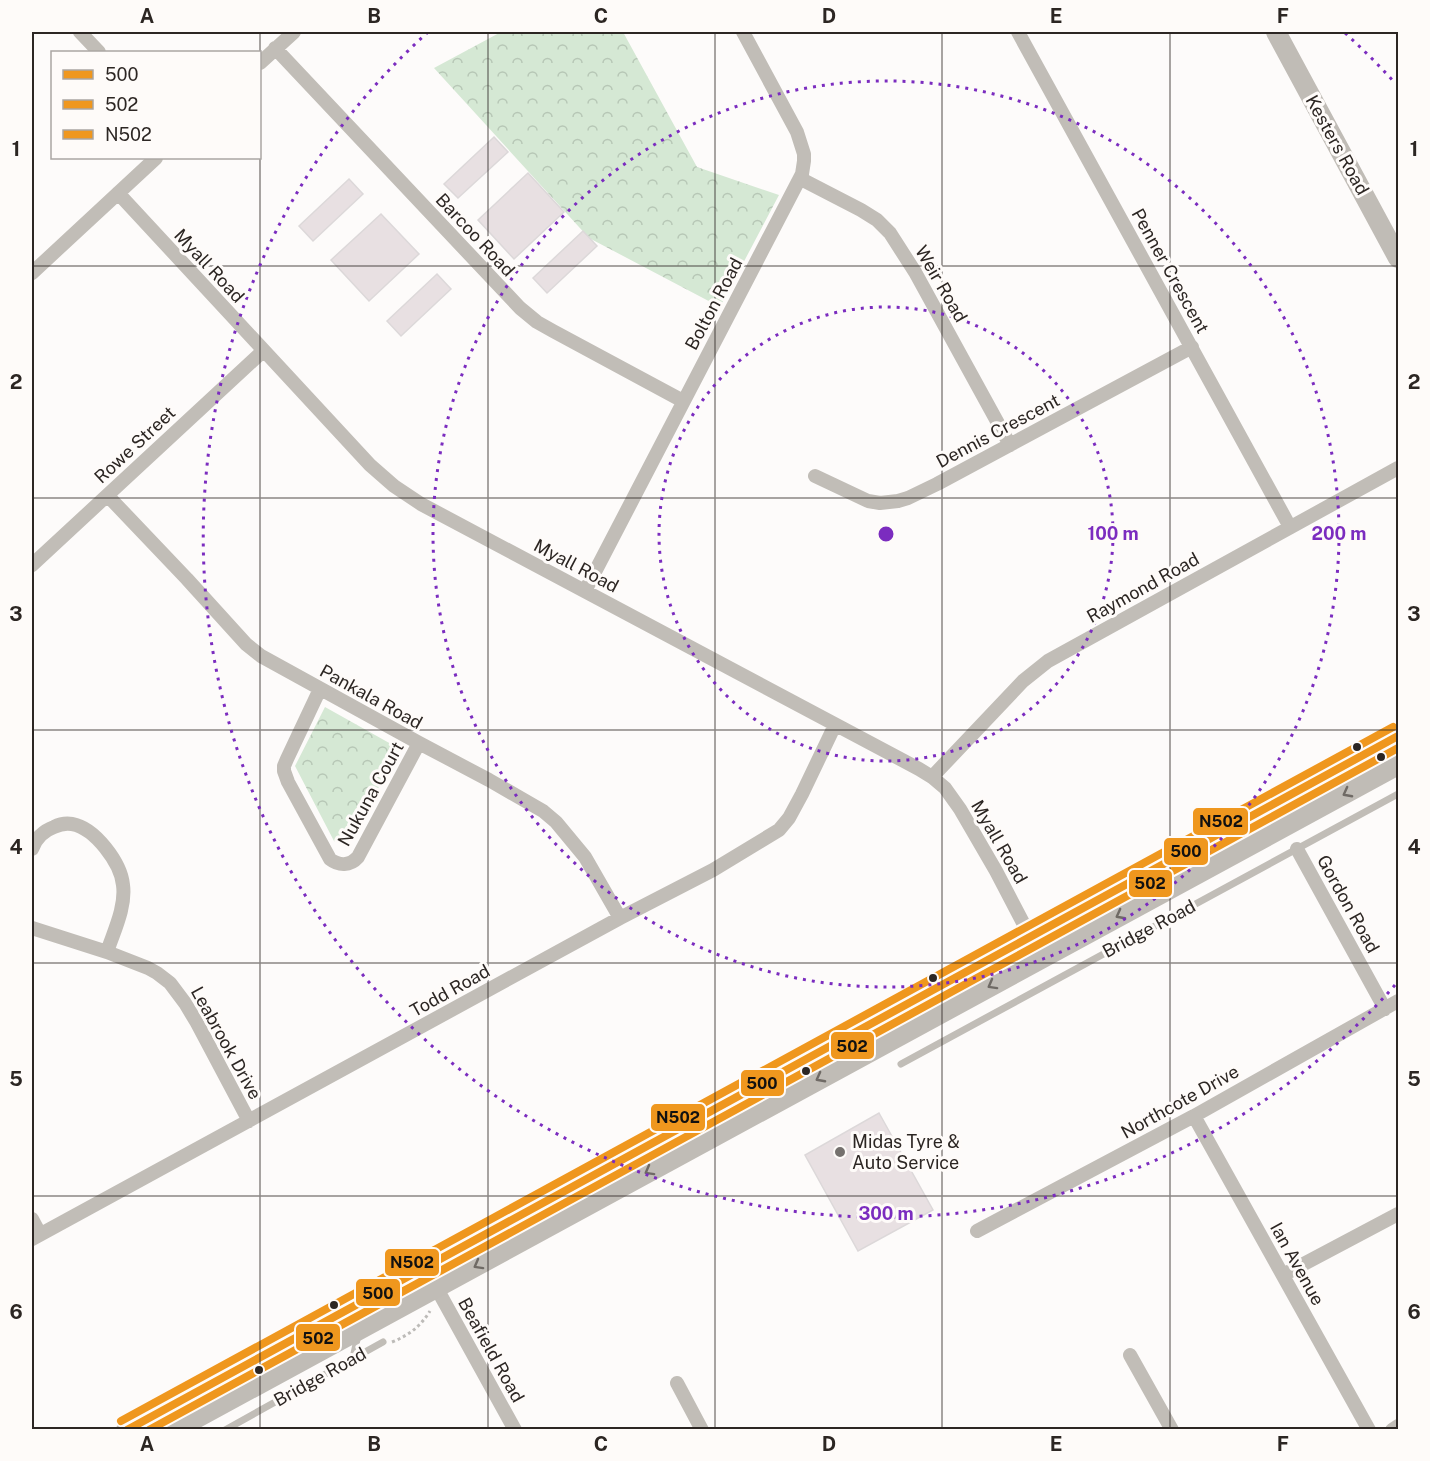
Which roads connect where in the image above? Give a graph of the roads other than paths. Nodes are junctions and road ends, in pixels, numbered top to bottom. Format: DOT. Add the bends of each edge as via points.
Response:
graph roads {
  1 [pos="80,32"];
  2 [pos="294,32"];
  3 [pos="743,32"];
  4 [pos="1276,32"];
  5 [pos="1022,33"];
  6 [pos="276,48"];
  7 [pos="98,51"];
  8 [pos="261,62"];
  9 [pos="155,159"];
  10 [pos="801,179"];
  11 [pos="118,194"];
  12 [pos="1396,249"];
  13 [pos="32,273"];
  14 [pos="1192,347"];
  15 [pos="263,351"];
  16 [pos="683,401"];
  17 [pos="1010,445"];
  18 [pos="1398,468"];
  19 [pos="815,476"];
  20 [pos="108,496"];
  21 [pos="1290,527"];
  22 [pos="32,565"];
  23 [pos="585,591"];
  24 [pos="320,689"];
  25 [pos="835,725"];
  26 [pos="1398,736"];
  27 [pos="419,743"];
  28 [pos="1398,765"];
  29 [pos="932,777"];
  30 [pos="1398,794"];
  31 [pos="32,849"];
  32 [pos="1297,849"];
  33 [pos="620,918"];
  34 [pos="32,928"];
  35 [pos="1030,936"];
  36 [pos="107,952"];
  37 [pos="1043,957"];
  38 [pos="1398,1001"];
  39 [pos="1385,1009"];
  40 [pos="901,1064"];
  41 [pos="1194,1116"];
  42 [pos="249,1121"];
  43 [pos="1398,1214"];
  44 [pos="32,1219"];
  45 [pos="977,1231"];
  46 [pos="36,1236"];
  47 [pos="424,1266"];
  48 [pos="1283,1275"];
  49 [pos="436,1287"];
  50 [pos="358,1330"];
  51 [pos="387,1342"];
  52 [pos="1130,1355"];
  53 [pos="353,1358"];
  54 [pos="677,1383"];
  55 [pos="1398,1426"];
  56 [pos="126,1430"];
  57 [pos="175,1430"];
  58 [pos="225,1430"];
  59 [pos="515,1430"];
  60 [pos="702,1430"];
  61 [pos="1172,1430"];
  62 [pos="1369,1430"];
  63 [pos="1392,1430"];
  1 -- 7 [label="street"];
  2 -- 6 [label="street"];
  3 -- 10 [label="street, Bolton Road" via="800,140 804,161"];
  4 -- 12 [label="main road, Kesters Road"];
  5 -- 14 [label="street, Penner Crescent"];
  6 -- 8 [label="street"];
  6 -- 16 [label="street, Barcoo Road" via="520,308 537,322"];
  9 -- 11 [label="street"];
  10 -- 16 [label="street, Bolton Road"];
  10 -- 17 [label="street, Weir Road" via="861,210 890,233"];
  11 -- 13 [label="street"];
  11 -- 15 [label="street, Myall Road"];
  14 -- 17 [label="street, Dennis Crescent"];
  14 -- 21 [label="street, Penner Crescent"];
  15 -- 20 [label="street, Rowe Street"];
  15 -- 23 [label="street, Myall Road" via="370,465 401,492"];
  16 -- 23 [label="street, Bolton Road"];
  17 -- 19 [label="street, Dennis Crescent" via="920,493 889,503 868,501"];
  18 -- 21 [label="street, Raymond Road"];
  20 -- 22 [label="street, Rowe Street"];
  20 -- 24 [label="street, Pankala Road" via="246,644"];
  21 -- 29 [label="street, Raymond Road" via="1036,670"];
  23 -- 25 [label="street, Myall Road"];
  24 -- 27 [label="street, Pankala Road"];
  24 -- 27 [label="street, Nukuna Court" via="284,771 334,862 345,865 358,857"];
  25 -- 29 [label="street, Myall Road"];
  25 -- 33 [label="street, Todd Road" via="802,794 779,830"];
  26 -- 35 [label="main road"];
  27 -- 33 [label="street, Pankala Road" via="513,793 556,822 585,856"];
  28 -- 37 [label="main road, Bridge Road, one-way"];
  29 -- 35 [label="street, Myall Road" via="960,809"];
  30 -- 32 [label="lane, Bridge Road"];
  31 -- 36 [label="street" via="39,836 65,824 85,829 103,845 121,875 124,892"];
  32 -- 39 [label="street, Gordon Road"];
  32 -- 40 [label="lane, Bridge Road"];
  33 -- 42 [label="street, Todd Road"];
  34 -- 36 [label="street, Leabrook Drive"];
  35 -- 37 [label="main road"];
  35 -- 47 [label="main road"];
  36 -- 42 [label="street, Leabrook Drive" via="148,968 170,983 197,1023"];
  37 -- 49 [label="main road, Bridge Road, one-way"];
  38 -- 39 [label="street, Northcote Drive"];
  39 -- 41 [label="street, Northcote Drive"];
  41 -- 45 [label="street, Northcote Drive"];
  41 -- 48 [label="street, Ian Avenue"];
  42 -- 46 [label="street, Todd Road"];
  43 -- 48 [label="street"];
  44 -- 46 [label="street"];
  47 -- 49 [label="main road"];
  47 -- 56 [label="main road"];
  48 -- 62 [label="street, Ian Avenue"];
  49 -- 50 [label="main road, Bridge Road"];
  49 -- 59 [label="street, Beafield Road"];
  50 -- 53 [label="lane"];
  50 -- 57 [label="main road, Bridge Road"];
  51 -- 53 [label="lane, Bridge Road"];
  52 -- 61 [label="street"];
  53 -- 58 [label="lane, Bridge Road"];
  54 -- 60 [label="street"];
  55 -- 63 [label="street"];
}
